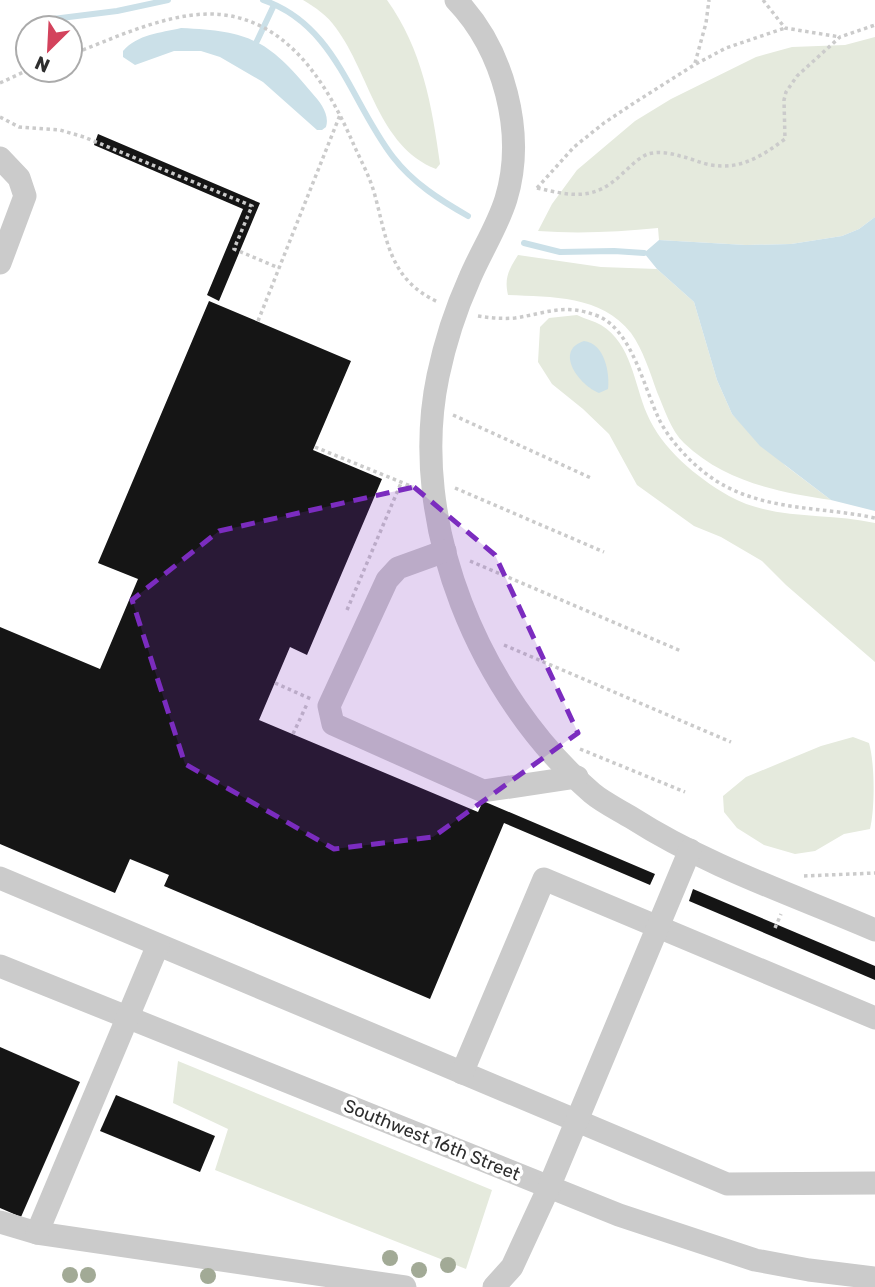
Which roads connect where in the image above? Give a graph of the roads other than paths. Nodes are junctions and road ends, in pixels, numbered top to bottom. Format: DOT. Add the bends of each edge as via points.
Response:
graph roads {
  1 [pos="456,0"];
  2 [pos="0,158"];
  3 [pos="0,263"];
  4 [pos="445,551"];
  5 [pos="577,777"];
  6 [pos="690,850"];
  7 [pos="0,878"];
  8 [pos="658,927"];
  9 [pos="875,930"];
  10 [pos="158,945"];
  11 [pos="0,966"];
  12 [pos="127,1018"];
  13 [pos="875,1018"];
  14 [pos="462,1073"];
  15 [pos="576,1121"];
  16 [pos="875,1183"];
  17 [pos="548,1187"];
  18 [pos="0,1222"];
  19 [pos="37,1233"];
  20 [pos="875,1278"];
  21 [pos="405,1287"];
  22 [pos="494,1287"];
  1 -- 4 [label="street" via="476,25 500,73 510,113 513,157 500,215 447,338 434,406 432,466"];
  2 -- 3 [label="street" via="19,178 25,196"];
  4 -- 5 [label="street" via="463,609 488,663 512,702"];
  4 -- 5 [label="street" via="398,568 387,580 329,706 333,724 483,790"];
  5 -- 6 [label="street" via="593,794"];
  6 -- 8 [label="street"];
  6 -- 9 [label="street"];
  7 -- 10 [label="street"];
  8 -- 13 [label="street"];
  8 -- 14 [label="street" via="544,879"];
  8 -- 15 [label="street"];
  10 -- 12 [label="street"];
  10 -- 14 [label="street"];
  11 -- 12 [label="street, Southwest 16th Street"];
  12 -- 17 [label="street, Southwest 16th Street"];
  12 -- 19 [label="street"];
  14 -- 15 [label="street"];
  15 -- 16 [label="street" via="727,1185"];
  15 -- 17 [label="street"];
  17 -- 20 [label="street, Southwest 16th Street" via="755,1260"];
  17 -- 22 [label="street" via="512,1267"];
  18 -- 19 [label="street"];
  19 -- 21 [label="street"];
}
